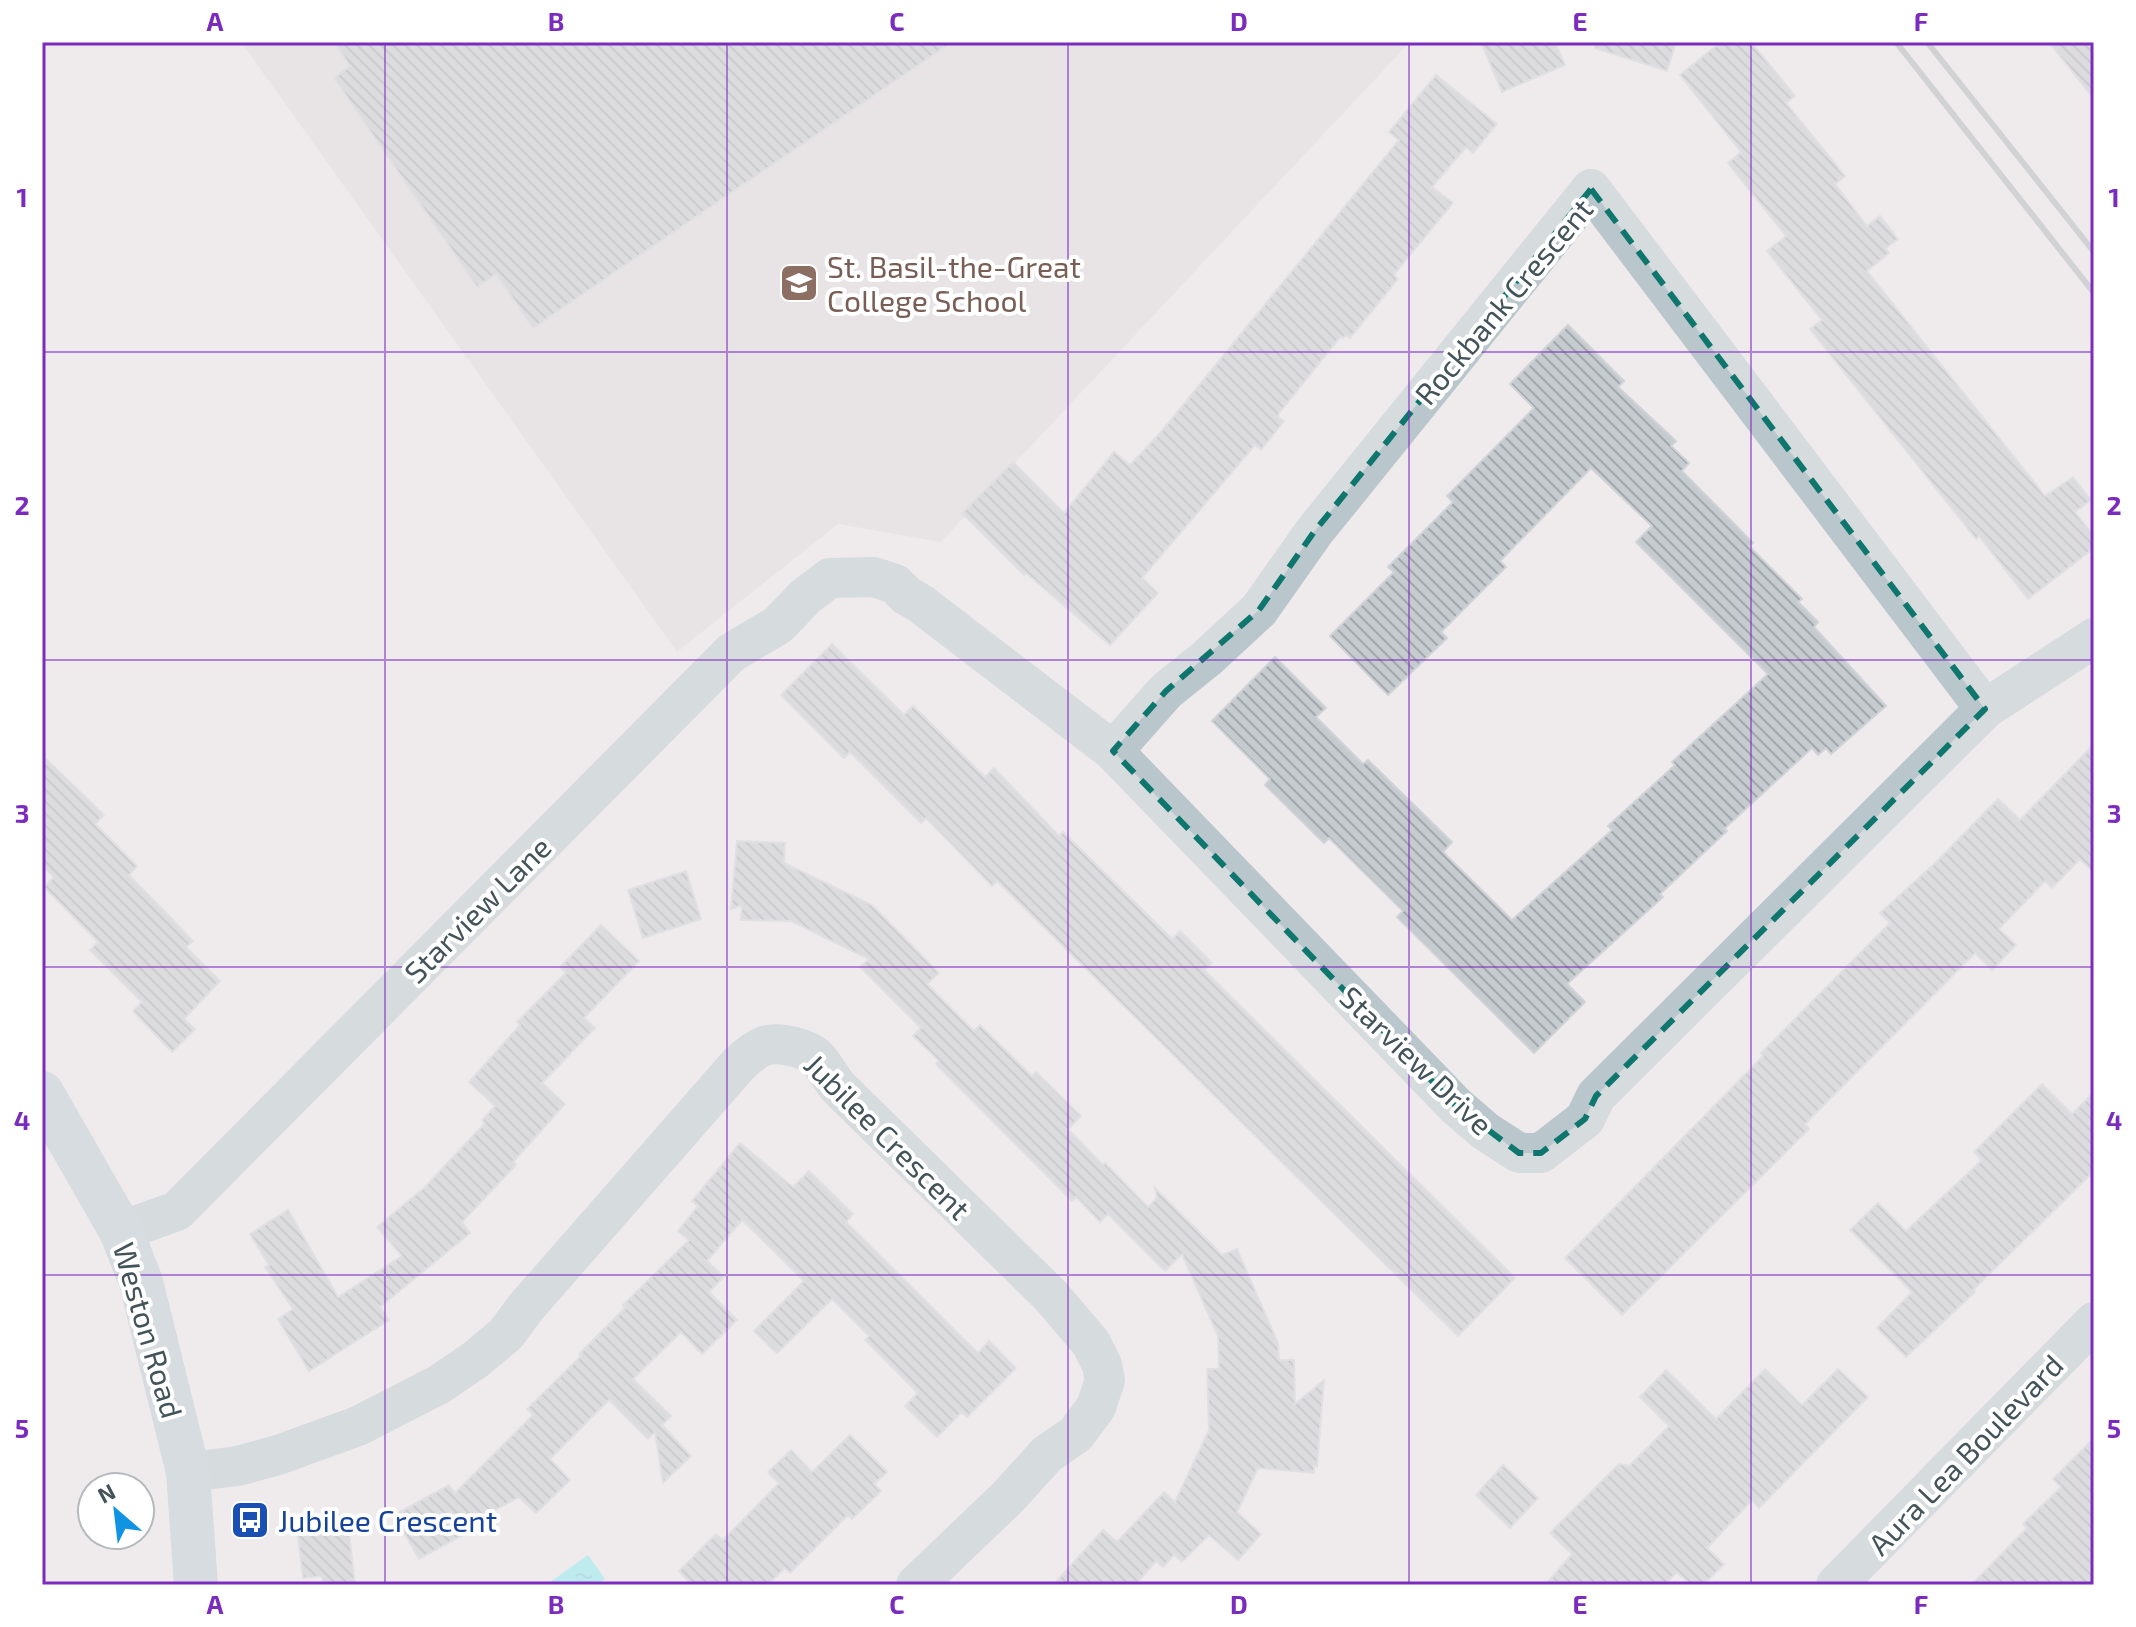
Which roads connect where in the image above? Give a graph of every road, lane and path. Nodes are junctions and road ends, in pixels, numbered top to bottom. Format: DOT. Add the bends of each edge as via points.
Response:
graph roads {
  1 [pos="830,578"];
  2 [pos="2094,638"];
  3 [pos="1985,709"];
  4 [pos="1113,751"];
  5 [pos="42,1093"];
  6 [pos="121,1231"];
  7 [pos="2094,1322"];
  8 [pos="188,1472"];
  9 [pos="196,1585"];
  10 [pos="916,1585"];
  11 [pos="1836,1585"];
  1 -- 4 [label="street, Starview Drive" via="874,577 895,584"];
  1 -- 6 [label="street, Starview Lane" via="778,625 731,653 177,1211"];
  2 -- 3 [label="street, Starview Drive"];
  3 -- 4 [label="street, Starview Drive" via="1596,1096 1585,1119 1541,1153 1519,1153 1456,1106"];
  3 -- 4 [label="street, Rockbank Crescent" via="1591,189 1314,532 1259,610 1166,691"];
  5 -- 6 [label="main road, Weston Road"];
  6 -- 8 [label="main road, Weston Road" via="141,1282"];
  7 -- 11 [label="street, Aura Lea Boulevard"];
  8 -- 9 [label="main road, Weston Road"];
  8 -- 10 [label="street, Jubilee Crescent" via="238,1466 358,1426 475,1360 506,1334 749,1054 766,1045 795,1047 818,1058 838,1087 1051,1296 1091,1343 1102,1365 1105,1380 1096,1407 1076,1434 1047,1454"];
}
